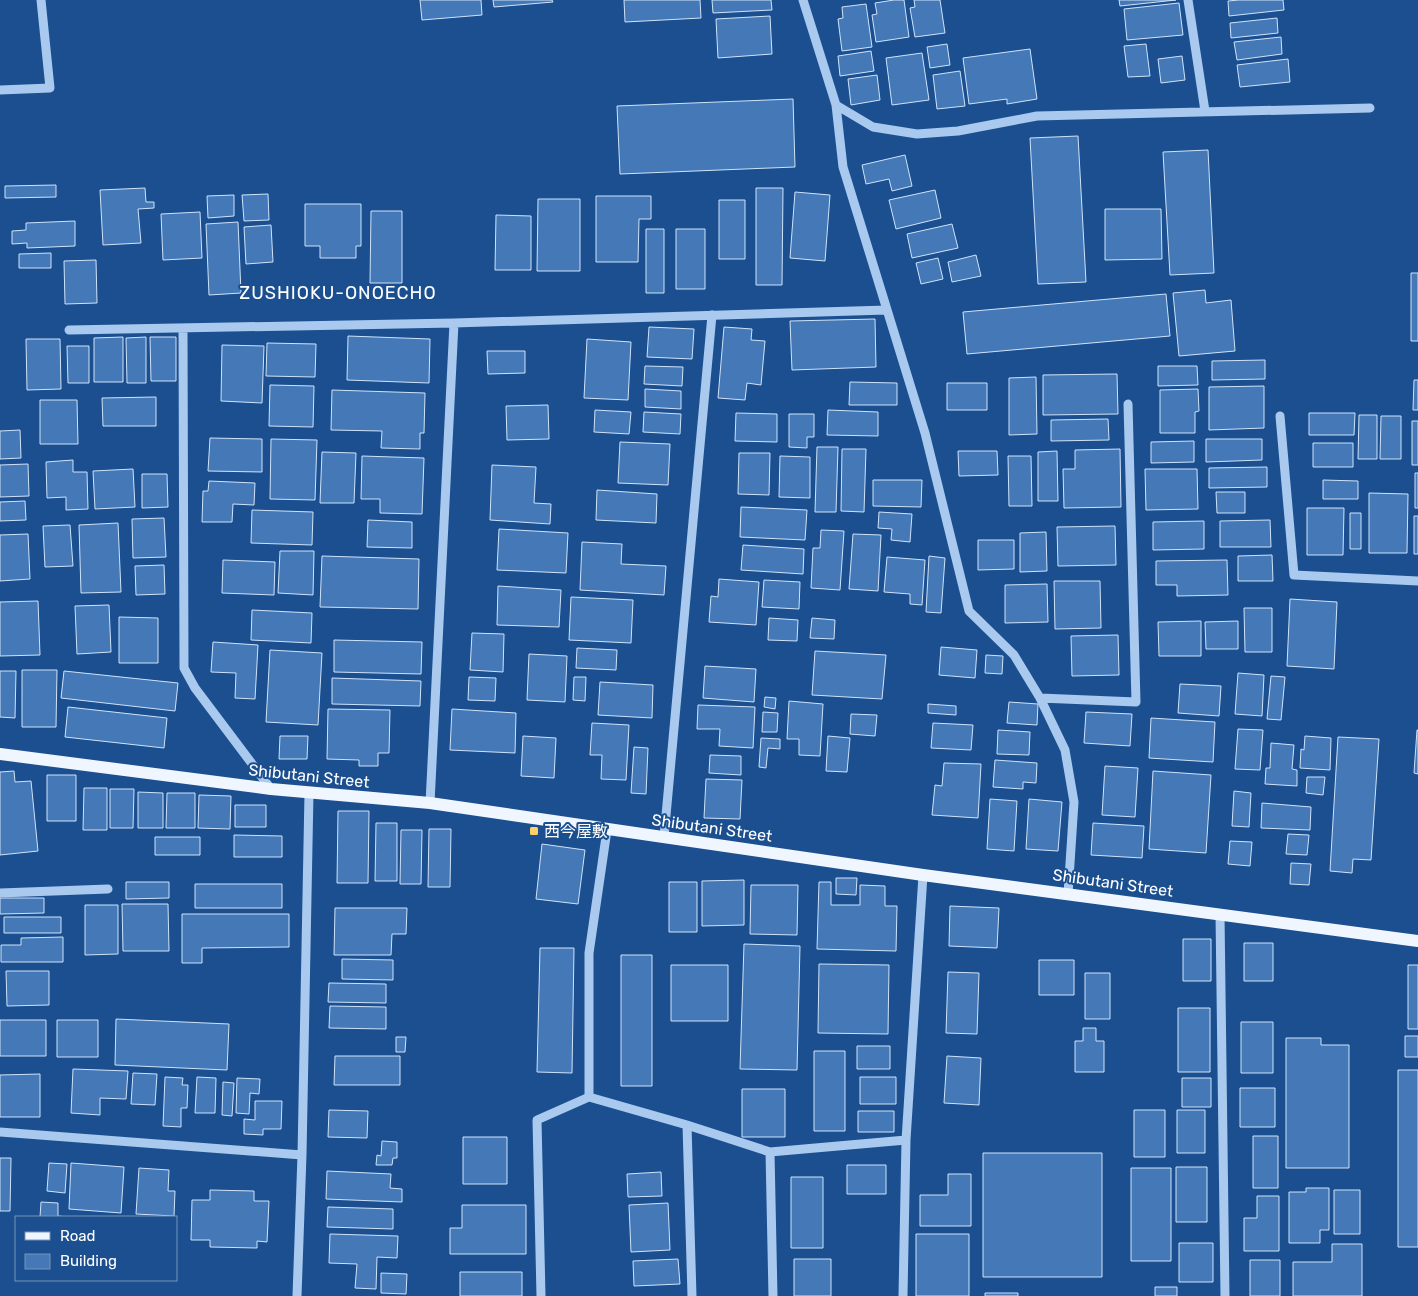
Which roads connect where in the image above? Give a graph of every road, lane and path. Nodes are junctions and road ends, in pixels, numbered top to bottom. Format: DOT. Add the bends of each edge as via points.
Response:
graph roads {
  1 [pos="41,0"];
  2 [pos="803,0"];
  3 [pos="1188,0"];
  4 [pos="0,90"];
  5 [pos="836,105"];
  6 [pos="1370,108"];
  7 [pos="1205,111"];
  8 [pos="887,310"];
  9 [pos="712,315"];
  10 [pos="454,323"];
  11 [pos="183,328"];
  12 [pos="69,330"];
  13 [pos="1128,404"];
  14 [pos="1280,416"];
  15 [pos="1418,581"];
  16 [pos="1040,698"];
  17 [pos="0,754"];
  18 [pos="271,789"];
  19 [pos="309,793"];
  20 [pos="430,804"];
  21 [pos="607,830"];
  22 [pos="664,837"];
  23 [pos="923,875"];
  24 [pos="108,889"];
  25 [pos="0,893"];
  26 [pos="1068,894"];
  27 [pos="1220,914"];
  28 [pos="1418,941"];
  29 [pos="589,1097"];
  30 [pos="688,1125"];
  31 [pos="0,1132"];
  32 [pos="906,1140"];
  33 [pos="770,1152"];
  34 [pos="302,1155"];
  35 [pos="297,1296"];
  36 [pos="542,1296"];
  37 [pos="692,1296"];
  38 [pos="773,1296"];
  39 [pos="904,1296"];
  40 [pos="1225,1296"];
  1 -- 4 [label="street" via="50,88"];
  2 -- 5 [label="street"];
  3 -- 7 [label="street"];
  5 -- 7 [label="street" via="873,127 917,134 958,131 1037,116"];
  5 -- 8 [label="street" via="843,167"];
  6 -- 7 [label="street"];
  8 -- 9 [label="street"];
  8 -- 16 [label="street" via="925,433 969,611 1014,655"];
  9 -- 10 [label="street"];
  9 -- 22 [label="street"];
  10 -- 11 [label="street"];
  10 -- 20 [label="street"];
  11 -- 12 [label="street"];
  11 -- 18 [label="street" via="184,668 195,688"];
  13 -- 16 [label="street" via="1136,702"];
  14 -- 15 [label="street" via="1294,575"];
  16 -- 26 [label="street" via="1065,750 1074,802"];
  17 -- 18 [label="main road, Shibutani Street"];
  18 -- 19 [label="main road, Shibutani Street"];
  19 -- 20 [label="main road, Shibutani Street"];
  19 -- 34 [label="street"];
  20 -- 21 [label="main road, Shibutani Street"];
  21 -- 22 [label="main road, Shibutani Street"];
  21 -- 29 [label="street" via="589,953"];
  22 -- 23 [label="main road, Shibutani Street"];
  23 -- 26 [label="main road, Shibutani Street"];
  23 -- 32 [label="street"];
  24 -- 25 [label="street"];
  26 -- 27 [label="main road, Shibutani Street"];
  27 -- 28 [label="main road, Shibutani Street"];
  27 -- 40 [label="street"];
  29 -- 30 [label="street"];
  29 -- 36 [label="street" via="537,1120"];
  30 -- 33 [label="street"];
  30 -- 37 [label="street"];
  31 -- 34 [label="street"];
  32 -- 33 [label="street"];
  32 -- 39 [label="street"];
  33 -- 38 [label="street"];
  34 -- 35 [label="street"];
}
